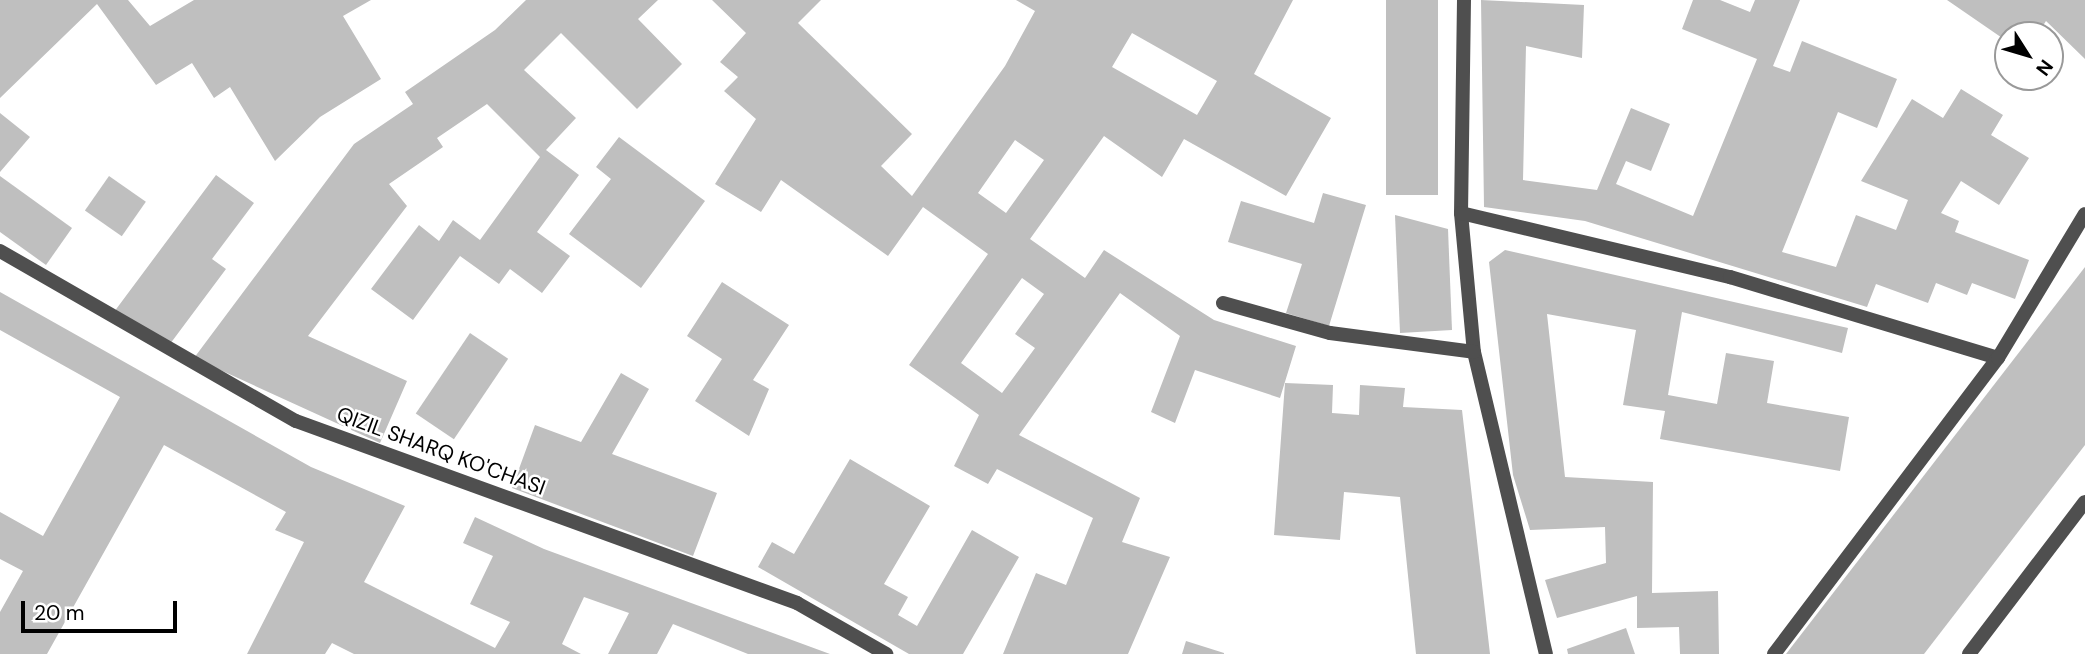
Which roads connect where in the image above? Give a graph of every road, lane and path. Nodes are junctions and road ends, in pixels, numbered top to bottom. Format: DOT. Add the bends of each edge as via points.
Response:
graph roads {
  1 [pos="1464,0"];
  2 [pos="1461,213"];
  3 [pos="2085,214"];
  4 [pos="0,251"];
  5 [pos="1223,303"];
  6 [pos="1474,352"];
  7 [pos="1998,358"];
  8 [pos="2085,502"];
  9 [pos="886,654"];
  10 [pos="1546,654"];
  11 [pos="1774,654"];
  12 [pos="1969,654"];
  1 -- 2 [label="street"];
  2 -- 6 [label="street"];
  2 -- 7 [label="street" via="1730,277"];
  3 -- 7 [label="street"];
  4 -- 9 [label="street, QIZIL SHARQ KO'CHASI" via="296,421 797,603"];
  5 -- 6 [label="street" via="1329,333"];
  6 -- 10 [label="street"];
  7 -- 11 [label="street"];
  8 -- 12 [label="street"];
}
